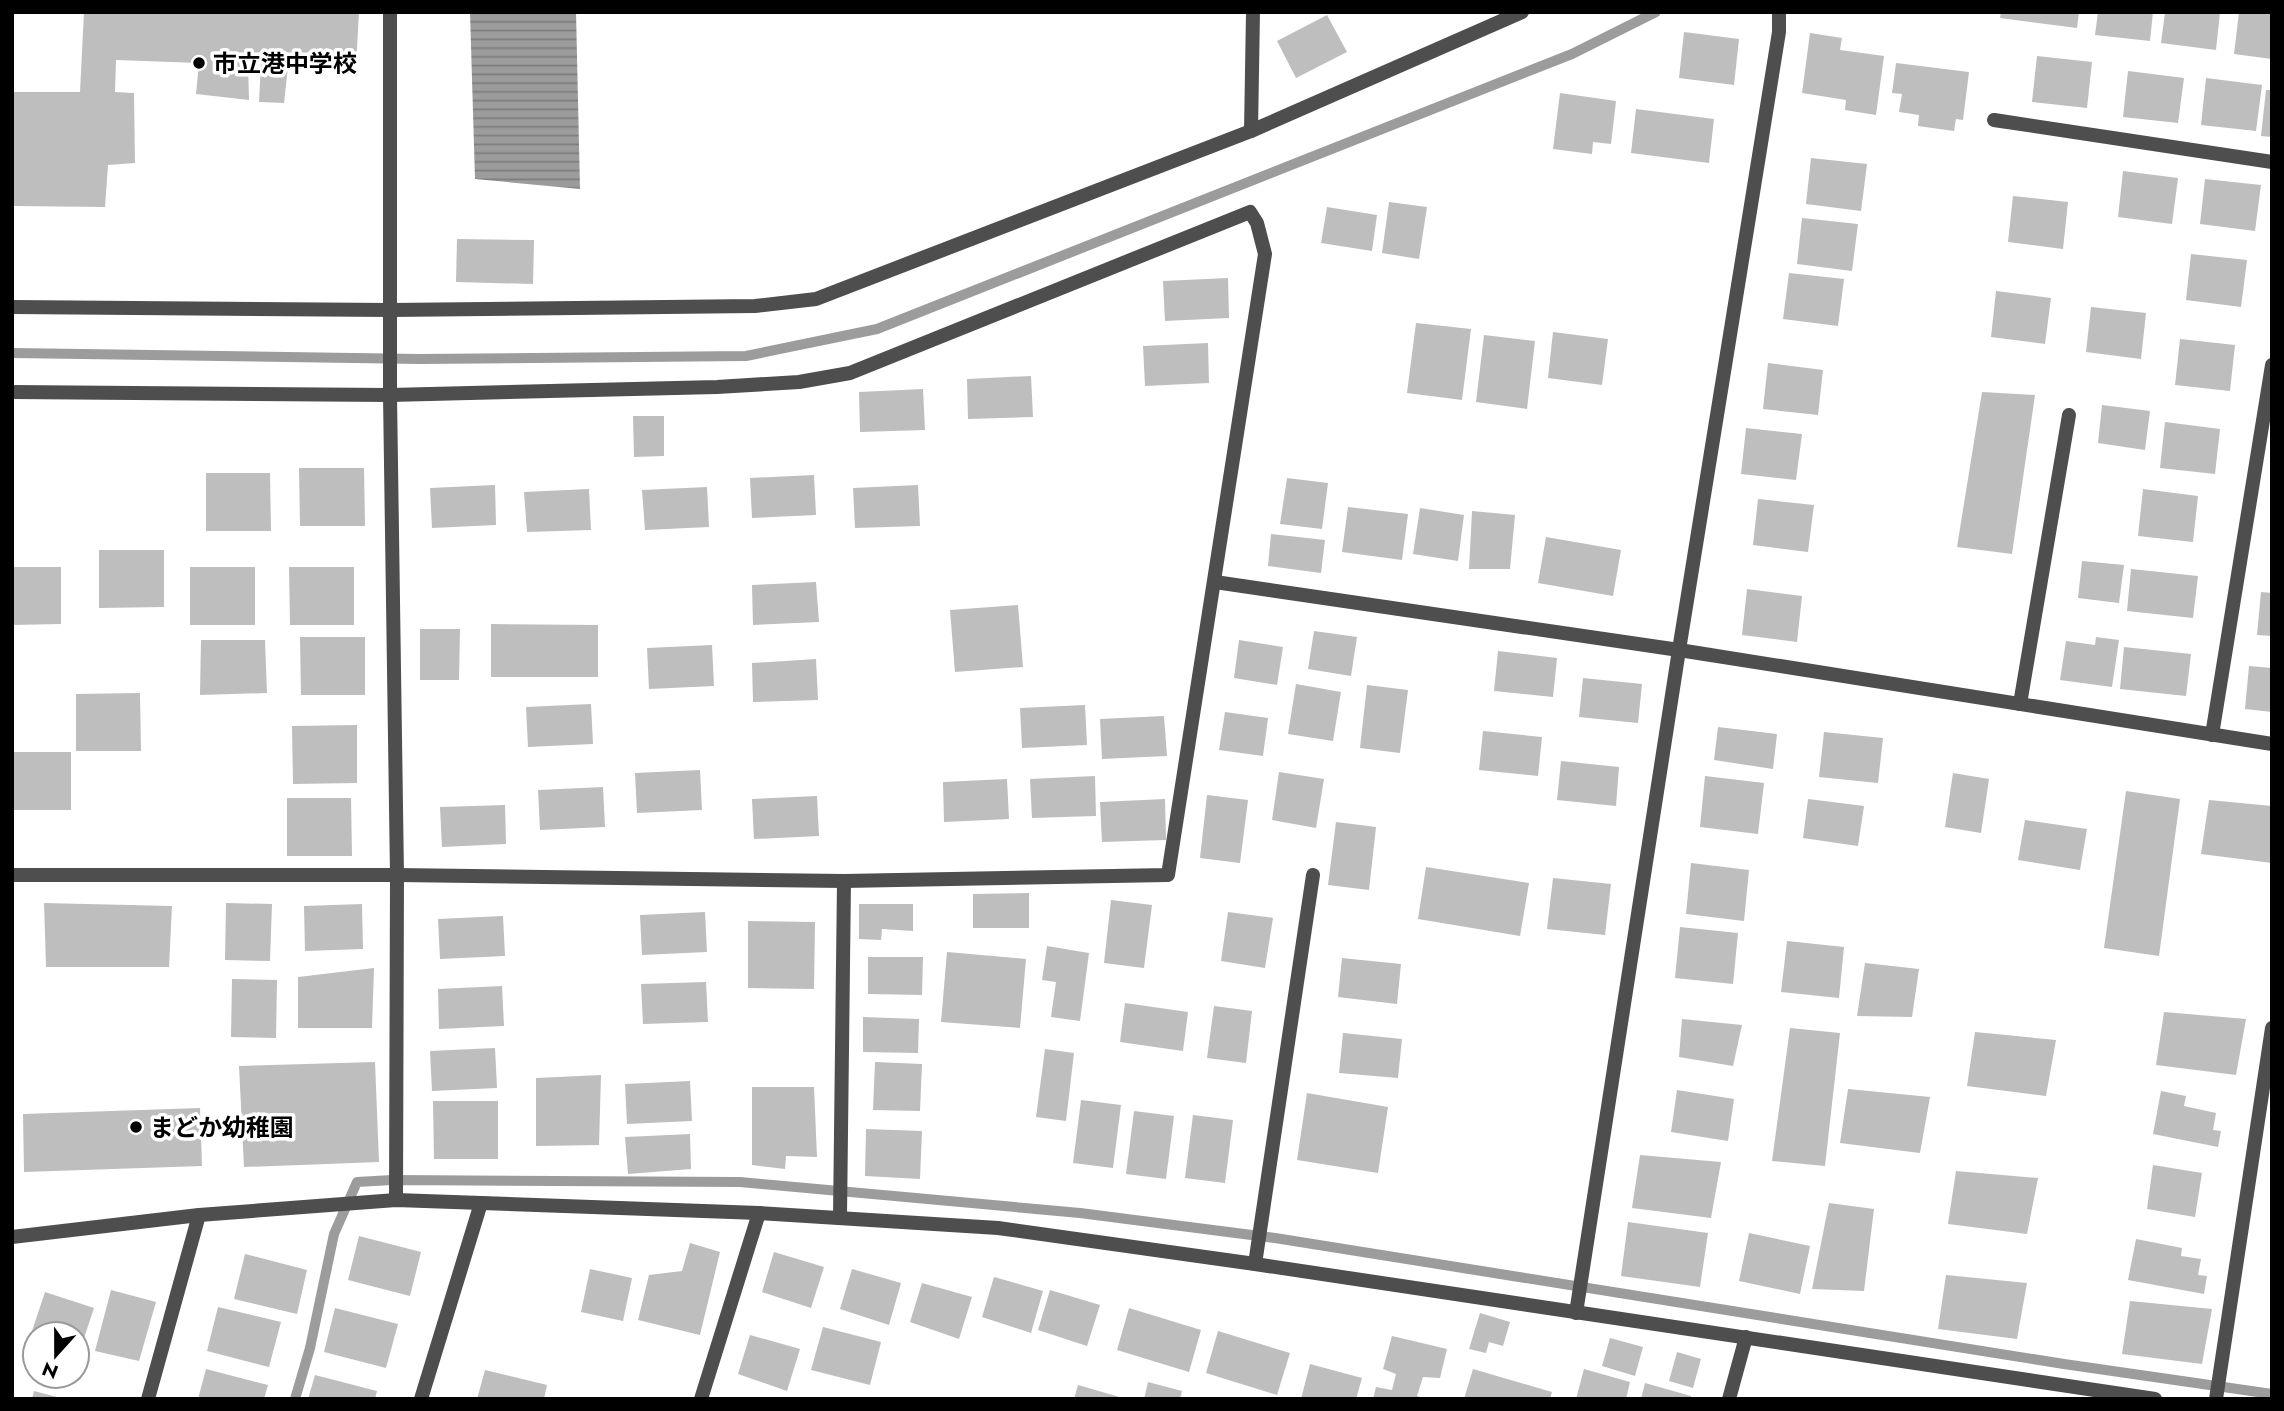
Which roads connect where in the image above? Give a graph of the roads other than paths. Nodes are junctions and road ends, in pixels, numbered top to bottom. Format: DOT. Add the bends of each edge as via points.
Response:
graph roads {
  1 [pos="390,12"];
  2 [pos="1253,12"];
  3 [pos="1522,12"];
  4 [pos="1779,12"];
  5 [pos="1994,120"];
  6 [pos="1251,131"];
  7 [pos="2272,162"];
  8 [pos="12,307"];
  9 [pos="390,310"];
  10 [pos="2272,365"];
  11 [pos="12,392"];
  12 [pos="390,396"];
  13 [pos="2069,415"];
  14 [pos="1215,582"];
  15 [pos="1679,650"];
  16 [pos="2020,704"];
  17 [pos="2212,735"];
  18 [pos="2272,744"];
  19 [pos="1313,874"];
  20 [pos="12,875"];
  21 [pos="397,875"];
  22 [pos="844,881"];
  23 [pos="2272,1028"];
  24 [pos="397,1200"];
  25 [pos="481,1203"];
  26 [pos="759,1213"];
  27 [pos="199,1215"];
  28 [pos="840,1217"];
  29 [pos="12,1237"];
  30 [pos="1255,1264"];
  31 [pos="1576,1313"];
  32 [pos="1746,1337"];
  33 [pos="148,1399"];
  34 [pos="421,1399"];
  35 [pos="702,1399"];
  36 [pos="1729,1399"];
  37 [pos="2155,1399"];
  38 [pos="2216,1399"];
  1 -- 9 [label="street"];
  2 -- 6 [label="street"];
  3 -- 6 [label="street"];
  4 -- 15 [label="street"];
  5 -- 7 [label="street"];
  6 -- 9 [label="street" via="816,299 755,306"];
  8 -- 9 [label="street"];
  9 -- 12 [label="street"];
  10 -- 17 [label="street"];
  11 -- 12 [label="street"];
  12 -- 14 [label="street" via="717,387 799,382 850,373 1250,212 1258,223 1265,254"];
  12 -- 21 [label="street"];
  13 -- 16 [label="street"];
  14 -- 15 [label="street"];
  14 -- 22 [label="street" via="1168,875"];
  15 -- 16 [label="street"];
  15 -- 31 [label="street"];
  16 -- 17 [label="street"];
  17 -- 18 [label="street"];
  19 -- 30 [label="street"];
  20 -- 21 [label="street"];
  21 -- 22 [label="street"];
  21 -- 24 [label="street"];
  22 -- 28 [label="street"];
  23 -- 38 [label="street"];
  24 -- 25 [label="street"];
  24 -- 27 [label="street"];
  25 -- 26 [label="street"];
  25 -- 34 [label="street"];
  26 -- 28 [label="street"];
  26 -- 35 [label="street"];
  27 -- 29 [label="street"];
  27 -- 33 [label="street"];
  28 -- 30 [label="street" via="999,1228"];
  30 -- 31 [label="street"];
  31 -- 32 [label="street"];
  32 -- 36 [label="street"];
  32 -- 37 [label="street"];
}
